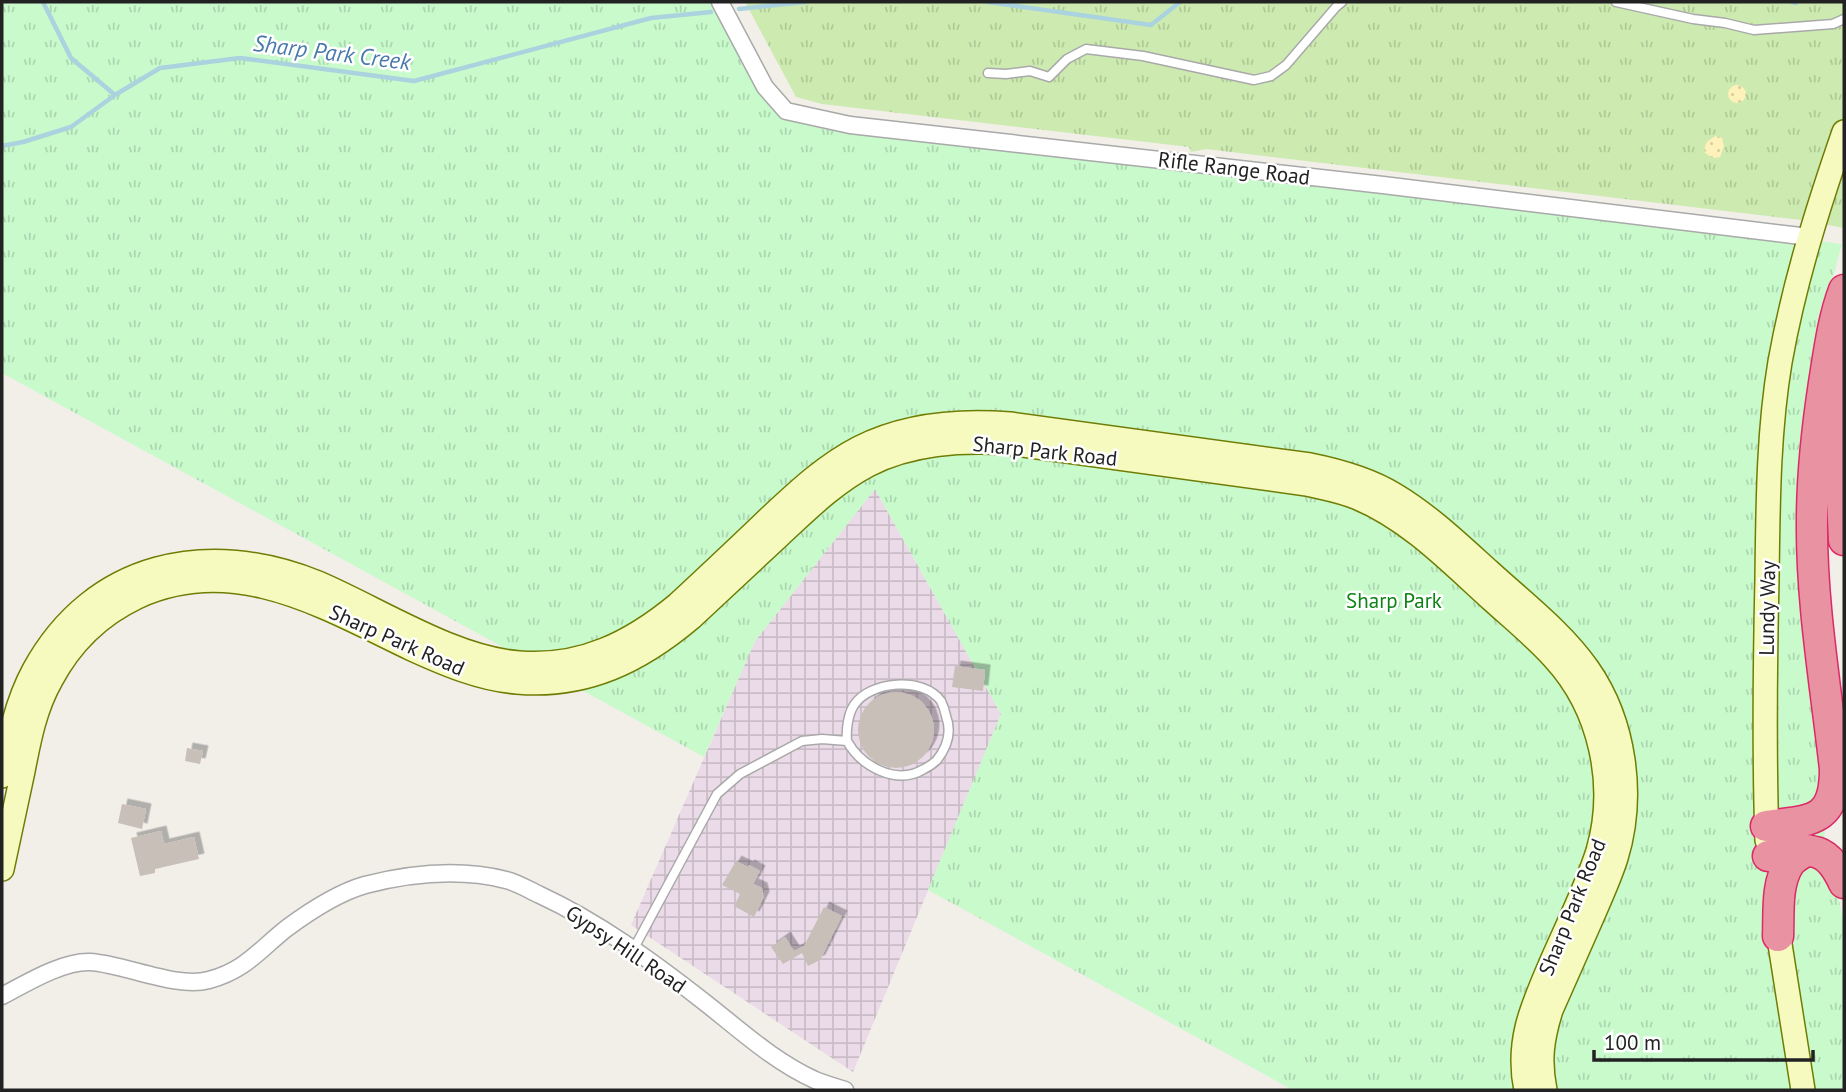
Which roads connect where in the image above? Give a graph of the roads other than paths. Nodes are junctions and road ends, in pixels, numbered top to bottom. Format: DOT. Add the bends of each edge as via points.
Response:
graph roads {
  1 [pos="720,2"];
  2 [pos="1342,2"];
  3 [pos="1616,2"];
  4 [pos="1844,19"];
  5 [pos="988,73"];
  6 [pos="1844,132"];
  7 [pos="1809,237"];
  8 [pos="1844,290"];
  9 [pos="1844,364"];
  10 [pos="1844,540"];
  11 [pos="847,741"];
  12 [pos="2,776"];
  13 [pos="1766,827"];
  14 [pos="1807,850"];
  15 [pos="1768,856"];
  16 [pos="2,869"];
  17 [pos="1844,883"];
  18 [pos="1778,936"];
  19 [pos="633,950"];
  20 [pos="2,996"];
  21 [pos="845,1090"];
  22 [pos="1525,1090"];
  23 [pos="1545,1090"];
  24 [pos="1804,1090"];
  1 -- 7 [label="street, Rifle Range Road" via="765,87 786,111 799,114 850,125"];
  2 -- 5 [label="lane" via="1286,65 1271,76 1254,80 1086,48 1049,77 1030,71"];
  3 -- 4 [label="lane" via="1754,30 1832,24"];
  6 -- 7 [label="main road, Lundy Way"];
  7 -- 13 [label="main road, Lundy Way" via="1780,362 1772,427"];
  8 -- 13 [label="highway" via="1822,393 1811,523 1835,787 1832,800 1816,817"];
  9 -- 10 [label="highway" via="1840,443"];
  11 -- 11 [label="lane" via="859,757 884,773 917,773 935,762 947,743 950,726 935,695 918,687 888,684 855,705"];
  11 -- 19 [label="lane" via="802,741 740,774 717,794"];
  12 -- 23 [label="main road, Sharp Park Road" via="13,723 33,672 68,622 114,586 177,564 263,565 319,584 467,651 541,664 590,656 636,636 678,604 812,479 860,447 899,433 950,423 1010,424 1310,465 1384,489 1440,528 1570,646 1589,671 1613,719 1625,775 1622,829 1608,881 1551,1010 1541,1051"];
  13 -- 15 [label="main road, Lundy Way"];
  14 -- 15 [label="highway"];
  14 -- 17 [label="highway" via="1829,859"];
  14 -- 18 [label="highway" via="1790,862 1784,874"];
  15 -- 18 [label="main road, Lundy Way"];
  16 -- 22 [label="main road, Sharp Park Road" via="32,728 50,681 82,635 102,617 151,591 209,580 259,584 312,602 461,670 542,683 595,674 646,652 691,618 824,494 869,464 923,446 1008,443 1307,484 1367,502 1427,542 1556,659 1573,681 1595,726 1605,777 1603,826 1590,874 1526,1026 1522,1050"];
  18 -- 24 [label="main road, Lundy Way"];
  19 -- 20 [label="street, Gypsy Hill Road" via="556,902 509,881 435,872 363,886 335,897 286,929 236,971 206,981 88,962 69,965"];
  19 -- 21 [label="street, Gypsy Hill Road" via="759,1046 816,1080"];
}
